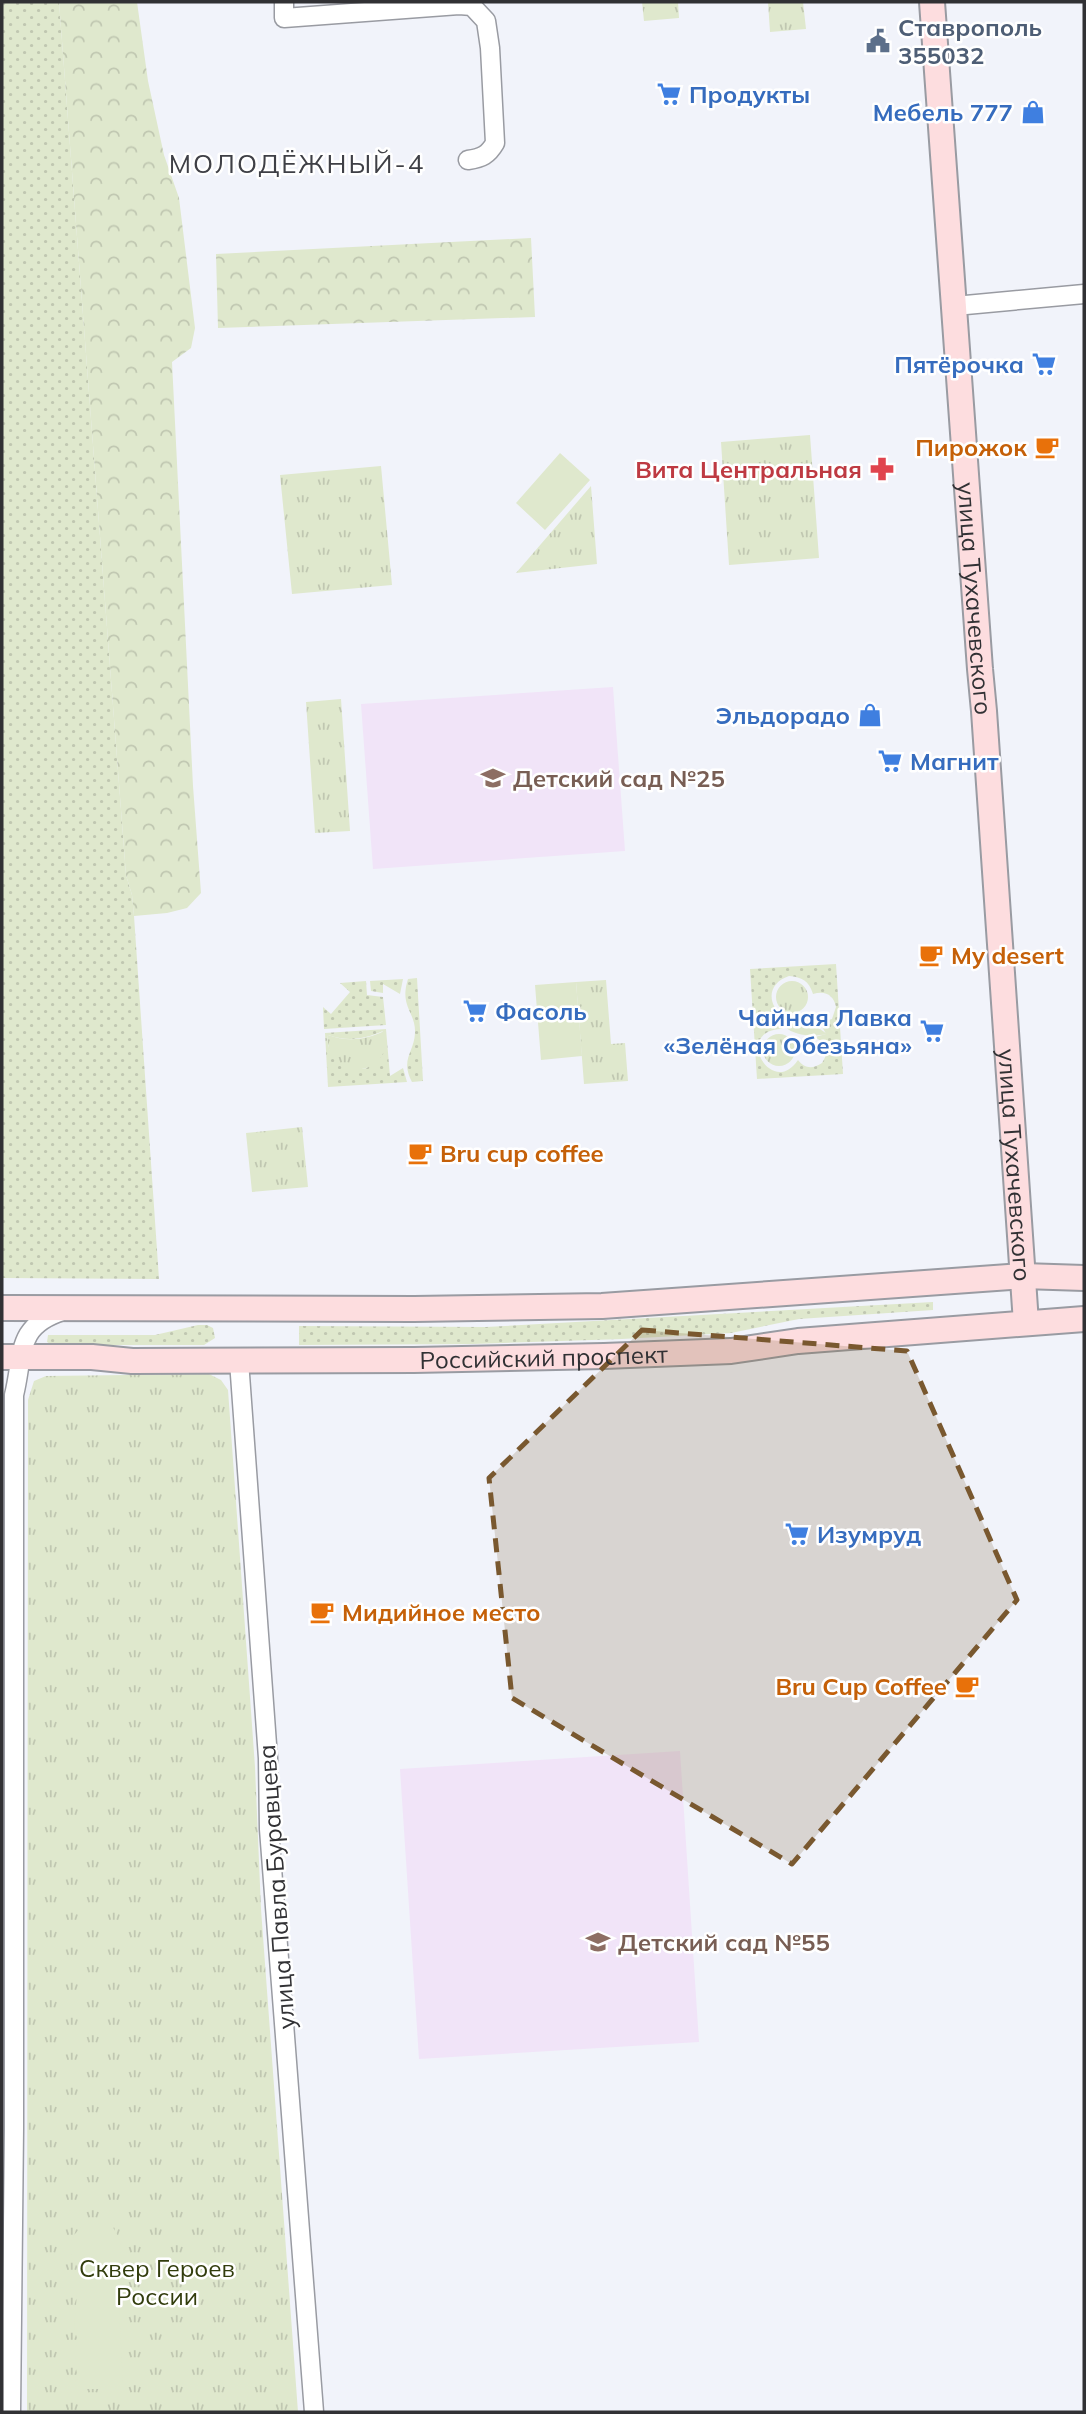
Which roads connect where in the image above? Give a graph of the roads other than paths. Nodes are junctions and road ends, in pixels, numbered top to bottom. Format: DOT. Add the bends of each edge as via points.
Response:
graph roads {
  1 [pos="932,2"];
  2 [pos="284,10"];
  3 [pos="468,160"];
  4 [pos="1084,294"];
  5 [pos="955,306"];
  6 [pos="1023,1276"];
  7 [pos="1084,1278"];
  8 [pos="2,1308"];
  9 [pos="71,1308"];
  10 [pos="1084,1319"];
  11 [pos="1026,1323"];
  12 [pos="11,1357"];
  13 [pos="239,1361"];
  14 [pos="2,1376"];
  15 [pos="10,1407"];
  16 [pos="13,1723"];
  17 [pos="2,1745"];
  18 [pos="2,1805"];
  19 [pos="14,1819"];
  20 [pos="11,2412"];
  21 [pos="314,2412"];
  1 -- 5 [label="main road, улица Тухачевского"];
  2 -- 3 [label="street" via="472,6 486,21 495,143 480,159"];
  4 -- 5 [label="street"];
  5 -- 6 [label="main road, улица Тухачевского"];
  6 -- 7 [label="main road, Российский проспект"];
  6 -- 9 [label="main road, Российский проспект" via="602,1306"];
  6 -- 11 [label="main road, улица Тухачевского"];
  8 -- 9 [label="main road, Российский проспект"];
  9 -- 12 [label="street" via="49,1315 30,1330"];
  10 -- 11 [label="main road, Российский проспект"];
  11 -- 13 [label="main road, Российский проспект" via="798,1341 730,1351 536,1359"];
  12 -- 13 [label="main road, Российский проспект"];
  12 -- 15 [label="street" via="20,1373"];
  13 -- 21 [label="street, улица Павла Буравцева"];
  14 -- 15 [label="street"];
  15 -- 16 [label="street"];
  16 -- 17 [label="street"];
  16 -- 19 [label="street"];
  18 -- 19 [label="street"];
  19 -- 20 [label="street"];
}
